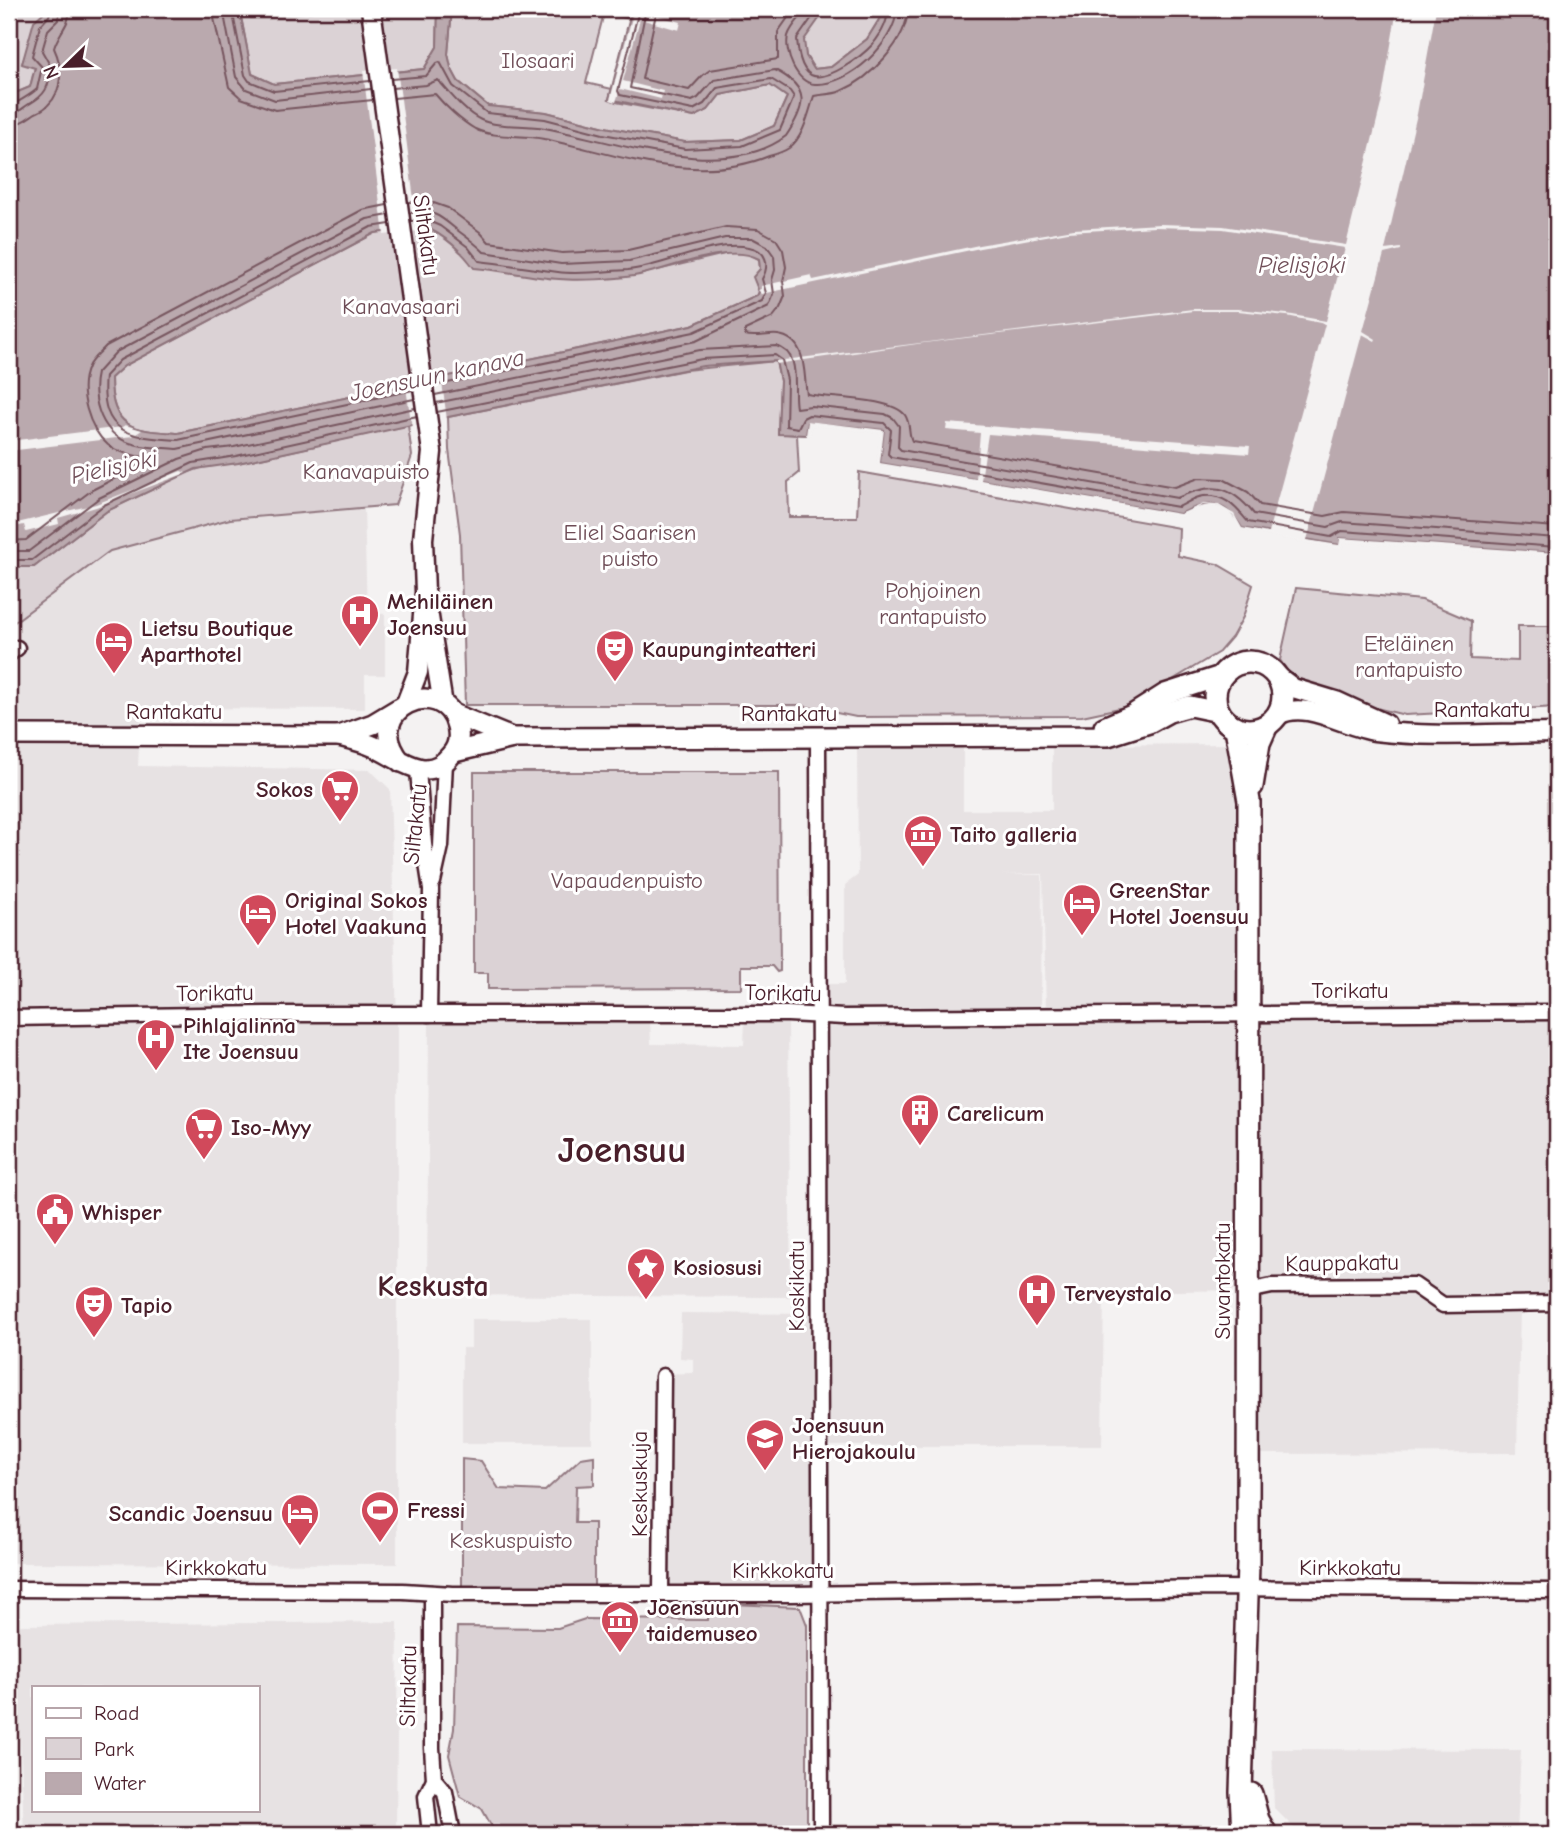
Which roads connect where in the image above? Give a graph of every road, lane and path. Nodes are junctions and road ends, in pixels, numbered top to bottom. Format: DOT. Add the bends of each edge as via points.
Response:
graph roads {
  1 [pos="371,9"];
  2 [pos="425,593"];
  3 [pos="1221,676"];
  4 [pos="1280,678"];
  5 [pos="402,706"];
  6 [pos="448,709"];
  7 [pos="1219,712"];
  8 [pos="1272,720"];
  9 [pos="1236,728"];
  10 [pos="1406,732"];
  11 [pos="1557,733"];
  12 [pos="9,735"];
  13 [pos="339,736"];
  14 [pos="1065,737"];
  15 [pos="513,738"];
  16 [pos="818,738"];
  17 [pos="450,757"];
  18 [pos="409,766"];
  19 [pos="1249,802"];
  20 [pos="431,890"];
  21 [pos="1557,1012"];
  22 [pos="429,1014"];
  23 [pos="1249,1014"];
  24 [pos="819,1016"];
  25 [pos="9,1018"];
  26 [pos="1248,1291"];
  27 [pos="1557,1303"];
  28 [pos="663,1376"];
  29 [pos="9,1589"];
  30 [pos="1247,1589"];
  31 [pos="1557,1591"];
  32 [pos="432,1593"];
  33 [pos="662,1593"];
  34 [pos="821,1593"];
  35 [pos="1242,1762"];
  36 [pos="434,1779"];
  37 [pos="430,1834"];
  38 [pos="453,1834"];
  39 [pos="821,1834"];
  40 [pos="1243,1834"];
  41 [pos="1266,1834"];
  1 -- 2 [label="street, Siltakatu" via="432,452 424,538"];
  2 -- 5 [label="street, Siltakatu" via="418,672"];
  2 -- 6 [label="street, Siltakatu"];
  3 -- 4 [label="main road" via="1229,667 1253,661"];
  3 -- 7 [label="main road" via="1215,700"];
  3 -- 14 [label="main road, Rantakatu" via="1165,694 1107,726"];
  4 -- 8 [label="main road" via="1282,705"];
  4 -- 10 [label="street, Rantakatu" via="1293,688"];
  5 -- 6 [label="main road" via="425,699"];
  5 -- 13 [label="main road, Rantakatu" via="373,724"];
  5 -- 18 [label="main road" via="390,721 388,736 391,750"];
  6 -- 15 [label="main road, Rantakatu"];
  6 -- 17 [label="main road" via="458,731"];
  7 -- 9 [label="main road"];
  7 -- 14 [label="main road, Rantakatu" via="1191,706 1108,736"];
  8 -- 9 [label="main road" via="1257,730"];
  8 -- 10 [label="street, Rantakatu" via="1287,710 1307,711 1374,730"];
  8 -- 19 [label="main road, Suvantokatu" via="1259,743"];
  9 -- 19 [label="main road, Suvantokatu"];
  10 -- 11 [label="street, Rantakatu"];
  12 -- 13 [label="main road, Rantakatu"];
  13 -- 18 [label="main road, Rantakatu" via="374,746"];
  14 -- 16 [label="main road, Rantakatu"];
  15 -- 16 [label="main road, Rantakatu"];
  15 -- 17 [label="main road, Rantakatu"];
  16 -- 24 [label="street, Koskikatu"];
  17 -- 18 [label="main road" via="432,769"];
  17 -- 20 [label="street, Siltakatu" via="441,845"];
  18 -- 20 [label="street, Siltakatu"];
  19 -- 23 [label="main road, Suvantokatu"];
  20 -- 22 [label="street, Siltakatu"];
  21 -- 23 [label="street, Torikatu"];
  22 -- 24 [label="street, Torikatu"];
  22 -- 25 [label="street, Torikatu"];
  23 -- 24 [label="street, Torikatu"];
  23 -- 26 [label="main road, Suvantokatu"];
  24 -- 34 [label="street, Koskikatu"];
  26 -- 27 [label="street, Kauppakatu" via="1272,1286 1414,1285 1443,1305"];
  26 -- 30 [label="main road, Suvantokatu"];
  28 -- 33 [label="street, Keskuskuja"];
  29 -- 32 [label="street, Kirkkokatu"];
  30 -- 31 [label="street, Kirkkokatu"];
  30 -- 34 [label="street, Kirkkokatu"];
  30 -- 35 [label="main road, Suvantokatu"];
  32 -- 33 [label="street, Kirkkokatu"];
  32 -- 36 [label="street, Siltakatu"];
  33 -- 34 [label="street, Kirkkokatu"];
  34 -- 39 [label="street, Koskikatu"];
  35 -- 40 [label="main road, Suvantokatu"];
  35 -- 41 [label="main road, Suvantokatu"];
  36 -- 37 [label="street, Siltakatu" via="426,1796"];
  36 -- 38 [label="street, Siltakatu" via="445,1792"];
}
